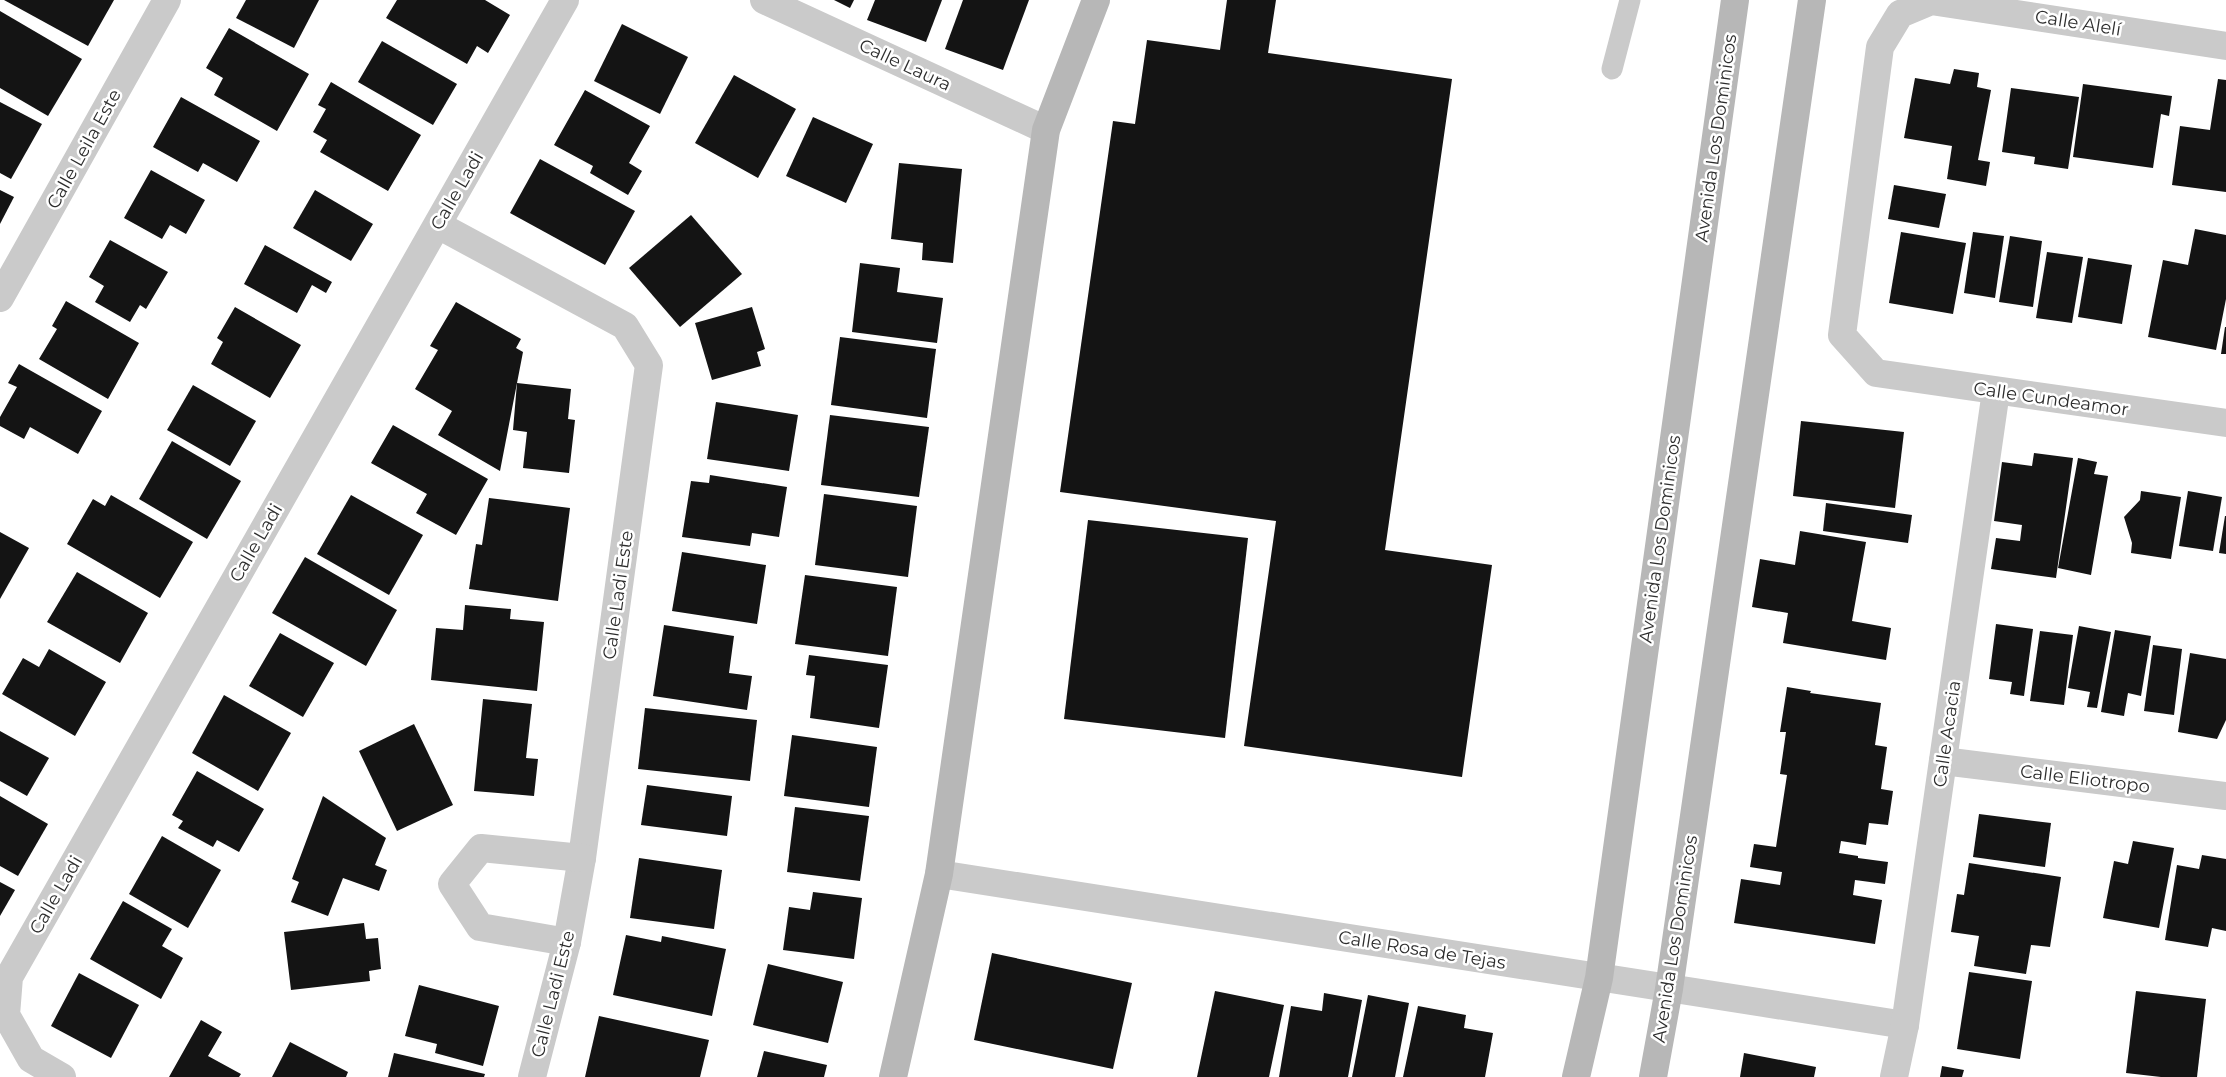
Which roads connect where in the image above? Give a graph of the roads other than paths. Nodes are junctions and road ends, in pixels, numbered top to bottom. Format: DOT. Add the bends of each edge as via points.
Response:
graph roads {
  1 [pos="167,0"];
  2 [pos="565,0"];
  3 [pos="764,0"];
  4 [pos="1096,0"];
  5 [pos="1630,0"];
  6 [pos="1735,0"];
  7 [pos="1812,0"];
  8 [pos="1931,1"];
  9 [pos="2226,46"];
  10 [pos="1612,69"];
  11 [pos="1046,130"];
  12 [pos="438,225"];
  13 [pos="0,298"];
  14 [pos="1996,391"];
  15 [pos="2226,423"];
  16 [pos="1943,761"];
  17 [pos="2226,796"];
  18 [pos="582,858"];
  19 [pos="939,874"];
  20 [pos="568,942"];
  21 [pos="1599,978"];
  22 [pos="1669,989"];
  23 [pos="1905,1025"];
  24 [pos="62,1077"];
  25 [pos="532,1077"];
  26 [pos="894,1077"];
  27 [pos="1576,1077"];
  28 [pos="1652,1077"];
  29 [pos="1894,1077"];
  1 -- 13 [label="street, Calle Leila Este"];
  2 -- 12 [label="street, Calle Ladi"];
  3 -- 11 [label="street, Calle Laura"];
  4 -- 11 [label="street"];
  5 -- 10 [label="lane"];
  6 -- 21 [label="street, Avenida Los Dominicos"];
  7 -- 22 [label="street, Avenida Los Dominicos"];
  8 -- 9 [label="street, Calle Alelí"];
  8 -- 14 [label="street, Calle Cundeamor" via="1900,14 1880,47 1842,335 1876,373"];
  11 -- 19 [label="street"];
  12 -- 18 [label="street, Calle Ladi Este" via="625,326 649,365"];
  12 -- 24 [label="street, Calle Ladi" via="9,977 6,1015 31,1059"];
  14 -- 15 [label="street, Calle Cundeamor"];
  14 -- 16 [label="street, Calle Acacia"];
  16 -- 17 [label="street, Calle Eliotropo"];
  16 -- 23 [label="street, Calle Acacia"];
  18 -- 20 [label="street, Calle Ladi Este"];
  18 -- 20 [label="street" via="481,848 452,884 480,927"];
  19 -- 21 [label="street, Calle Rosa de Tejas"];
  19 -- 26 [label="street"];
  20 -- 25 [label="street, Calle Ladi Este"];
  21 -- 22 [label="street, Calle Rosa de Tejas"];
  21 -- 27 [label="street, Avenida Los Dominicos"];
  22 -- 23 [label="street, Calle Rosa de Tejas"];
  22 -- 28 [label="street, Avenida Los Dominicos"];
  23 -- 29 [label="street, Calle Acacia"];
}
